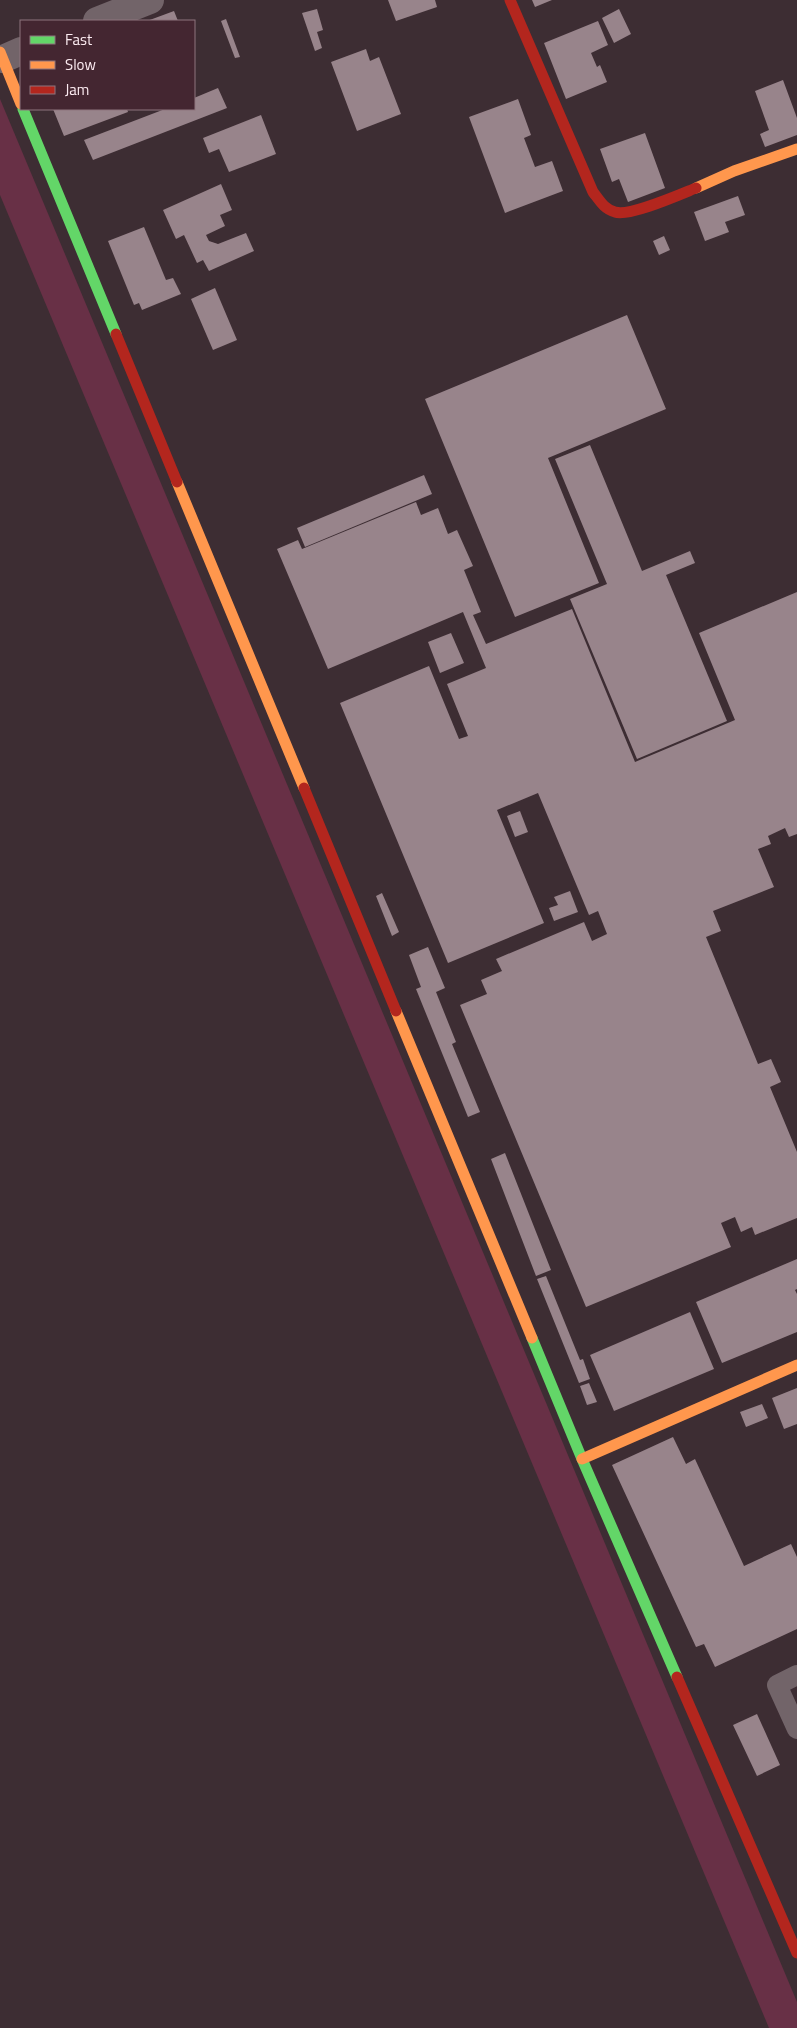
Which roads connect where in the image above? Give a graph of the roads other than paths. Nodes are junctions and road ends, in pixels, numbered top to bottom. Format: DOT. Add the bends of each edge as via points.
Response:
graph roads {
  1 [pos="150,0"];
  2 [pos="510,0"];
  3 [pos="99,20"];
  4 [pos="8,54"];
  5 [pos="20,100"];
  6 [pos="23,110"];
  7 [pos="797,149"];
  8 [pos="797,1365"];
  9 [pos="582,1459"];
  10 [pos="797,1675"];
  11 [pos="797,1729"];
  12 [pos="797,1953"];
  1 -- 3 [label="street"];
  2 -- 7 [label="street" via="593,192 604,207 617,213 631,212"];
  4 -- 5 [label="street"];
  6 -- 9 [label="street"];
  8 -- 9 [label="street"];
  9 -- 12 [label="street"];
  10 -- 11 [label="lane" via="777,1685"];
}
